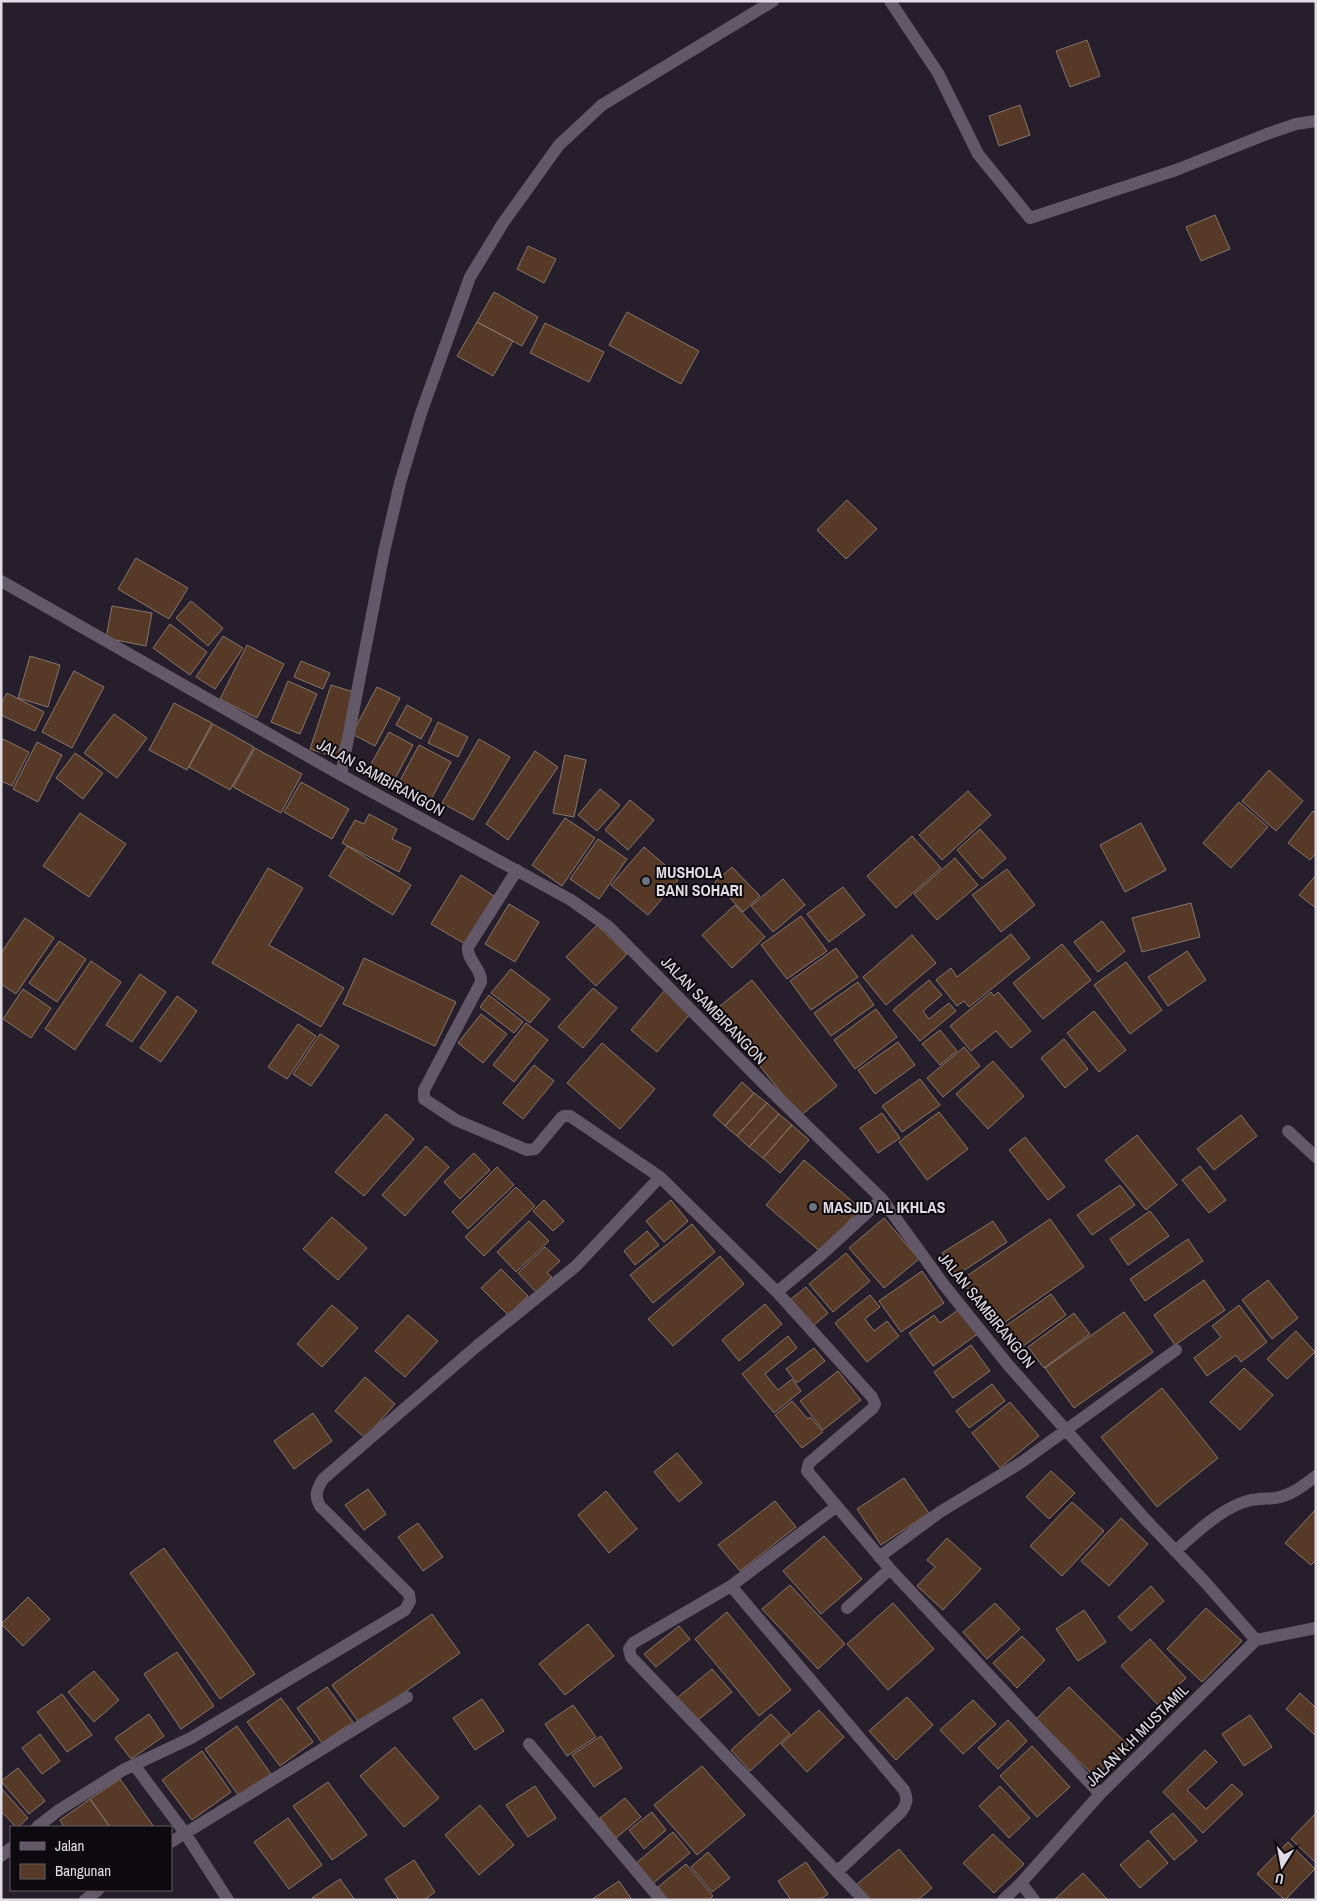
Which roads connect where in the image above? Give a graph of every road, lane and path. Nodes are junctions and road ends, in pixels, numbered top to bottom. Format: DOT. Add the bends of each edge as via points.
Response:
graph roads {
  1 [pos="773,1"];
  2 [pos="890,1"];
  3 [pos="1316,122"];
  4 [pos="1,581"];
  5 [pos="341,775"];
  6 [pos="517,870"];
  7 [pos="1288,1131"];
  8 [pos="1316,1157"];
  9 [pos="660,1177"];
  10 [pos="882,1199"];
  11 [pos="777,1292"];
  12 [pos="1176,1350"];
  13 [pos="1066,1429"];
  14 [pos="1316,1476"];
  15 [pos="836,1506"];
  16 [pos="1174,1551"];
  17 [pos="880,1557"];
  18 [pos="890,1569"];
  19 [pos="731,1586"];
  20 [pos="847,1608"];
  21 [pos="1316,1628"];
  22 [pos="1256,1640"];
  23 [pos="407,1697"];
  24 [pos="530,1744"];
  25 [pos="135,1766"];
  26 [pos="1100,1794"];
  27 [pos="38,1826"];
  28 [pos="185,1833"];
  29 [pos="172,1841"];
  30 [pos="838,1871"];
  31 [pos="1021,1883"];
  32 [pos="97,1891"];
  33 [pos="86,1900"];
  34 [pos="228,1900"];
  35 [pos="661,1900"];
  36 [pos="864,1900"];
  37 [pos="1003,1900"];
  38 [pos="1034,1900"];
  1 -- 5 [label="street" via="602,105 559,145 503,223 470,278 421,413 400,483"];
  2 -- 3 [label="street" via="938,74 978,154 1030,218 1176,170 1296,124"];
  4 -- 5 [label="street, JALAN SAMBIRANGON"];
  5 -- 6 [label="street, JALAN SAMBIRANGON"];
  6 -- 9 [label="street" via="468,947 481,982 424,1090 424,1099 464,1124 527,1150 535,1149 561,1118 570,1116"];
  6 -- 10 [label="street, JALAN SAMBIRANGON" via="609,926"];
  7 -- 8 [label="street"];
  9 -- 11 [label="street"];
  9 -- 25 [label="street" via="576,1266 414,1399 323,1479 318,1487 320,1506 409,1594 410,1601 405,1610 191,1738"];
  10 -- 11 [label="street"];
  10 -- 13 [label="street, JALAN SAMBIRANGON" via="944,1285 1009,1366"];
  11 -- 15 [label="street" via="875,1404 808,1466 808,1473"];
  12 -- 13 [label="street"];
  13 -- 16 [label="street, JALAN SAMBIRANGON"];
  13 -- 17 [label="street" via="1005,1473 940,1512"];
  14 -- 16 [label="street" via="1297,1491 1276,1498 1240,1503 1211,1520"];
  15 -- 17 [label="street"];
  15 -- 19 [label="street"];
  16 -- 22 [label="street, JALAN SAMBIRANGON"];
  17 -- 18 [label="street"];
  18 -- 20 [label="street"];
  18 -- 26 [label="street"];
  19 -- 30 [label="street" via="892,1775 907,1797 901,1812"];
  19 -- 30 [label="street" via="633,1643 629,1653 766,1800"];
  21 -- 22 [label="street"];
  22 -- 26 [label="street, JALAN K.H MUSTAMIL"];
  23 -- 28 [label="street"];
  24 -- 35 [label="street"];
  25 -- 27 [label="street" via="66,1805"];
  25 -- 28 [label="street"];
  26 -- 31 [label="street, JALAN K.H MUSTAMIL"];
  28 -- 29 [label="street"];
  28 -- 34 [label="street"];
  30 -- 36 [label="street"];
  31 -- 37 [label="street, JALAN K.H MUSTAMIL"];
  31 -- 38 [label="street"];
  32 -- 33 [label="street"];
}
